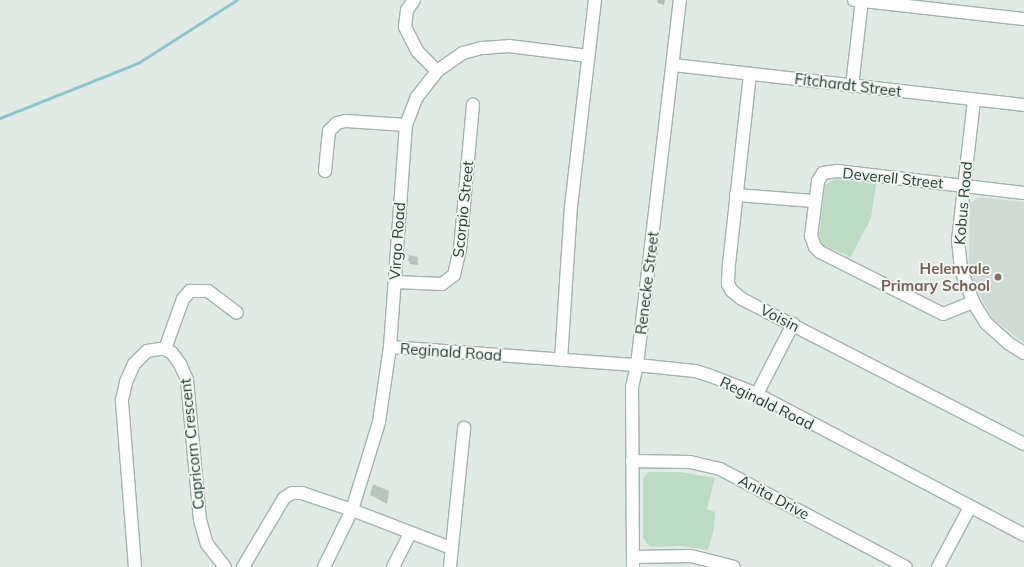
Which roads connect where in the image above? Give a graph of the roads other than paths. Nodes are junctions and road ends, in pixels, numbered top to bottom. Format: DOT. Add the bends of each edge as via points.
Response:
graph roads {
  1 [pos="414,0"];
  2 [pos="595,0"];
  3 [pos="680,0"];
  4 [pos="859,0"];
  5 [pos="1024,19"];
  6 [pos="588,56"];
  7 [pos="673,65"];
  8 [pos="437,71"];
  9 [pos="750,74"];
  10 [pos="852,86"];
  11 [pos="974,100"];
  12 [pos="473,105"];
  13 [pos="1024,106"];
  14 [pos="406,125"];
  15 [pos="325,171"];
  16 [pos="964,186"];
  17 [pos="1024,192"];
  18 [pos="736,195"];
  19 [pos="814,201"];
  20 [pos="395,282"];
  21 [pos="973,302"];
  22 [pos="237,313"];
  23 [pos="793,324"];
  24 [pos="390,348"];
  25 [pos="165,349"];
  26 [pos="1024,353"];
  27 [pos="561,360"];
  28 [pos="637,365"];
  29 [pos="757,394"];
  30 [pos="464,428"];
  31 [pos="1024,444"];
  32 [pos="632,461"];
  33 [pos="970,507"];
  34 [pos="352,510"];
  35 [pos="410,533"];
  36 [pos="1024,535"];
  37 [pos="452,548"];
  38 [pos="633,562"];
  39 [pos="135,567"];
  40 [pos="225,567"];
  41 [pos="243,567"];
  42 [pos="324,567"];
  43 [pos="393,567"];
  44 [pos="450,567"];
  45 [pos="734,567"];
  46 [pos="906,567"];
  47 [pos="938,567"];
  1 -- 8 [label="street" via="407,10 404,27 417,51"];
  2 -- 6 [label="street"];
  3 -- 7 [label="street, Renecke Street"];
  4 -- 5 [label="street"];
  4 -- 10 [label="street"];
  6 -- 8 [label="street, Virgo Road" via="496,46 463,53"];
  6 -- 27 [label="street" via="571,207"];
  7 -- 9 [label="street, Fitchardt Street"];
  7 -- 28 [label="street, Renecke Street"];
  8 -- 14 [label="street, Virgo Road" via="417,96"];
  9 -- 10 [label="street, Fitchardt Street"];
  9 -- 18 [label="street, Voisin"];
  10 -- 11 [label="street, Fitchardt Street"];
  11 -- 13 [label="street, Fitchardt Street"];
  11 -- 16 [label="street, Kobus Road"];
  12 -- 20 [label="street, Scorpio Street" via="459,255 454,275 442,284"];
  14 -- 15 [label="street" via="346,121 337,123 329,131"];
  14 -- 20 [label="street, Virgo Road"];
  16 -- 17 [label="street, Deverell Street"];
  16 -- 19 [label="street, Deverell Street" via="832,171 820,177"];
  16 -- 21 [label="street, Kobus Road" via="958,253 961,270"];
  18 -- 19 [label="street"];
  18 -- 23 [label="street, Voisin" via="728,284 742,299"];
  19 -- 21 [label="street, Deverell Street" via="812,236 815,247 820,252 939,313 948,314"];
  20 -- 24 [label="street, Virgo Road"];
  21 -- 26 [label="street, Kobus Road" via="994,332"];
  22 -- 25 [label="street" via="208,291 190,291 183,299"];
  23 -- 29 [label="street"];
  23 -- 31 [label="street, Voisin"];
  24 -- 27 [label="street, Reginald Road"];
  24 -- 34 [label="street, Virgo Road" via="379,422"];
  25 -- 39 [label="street" via="152,349 140,356 126,382 122,400"];
  25 -- 40 [label="street, Capricorn Crescent" via="180,364 187,380 200,520 207,544"];
  27 -- 28 [label="street, Reginald Road"];
  28 -- 29 [label="street, Reginald Road" via="695,371"];
  28 -- 32 [label="street, Renecke Street" via="632,387"];
  29 -- 33 [label="street, Reginald Road"];
  30 -- 37 [label="street"];
  32 -- 38 [label="street, Renecke Street"];
  32 -- 46 [label="street, Anita Drive" via="690,462 720,469"];
  33 -- 36 [label="street, Reginald Road"];
  33 -- 47 [label="street"];
  34 -- 35 [label="street"];
  34 -- 41 [label="street" via="302,493 288,494"];
  34 -- 42 [label="street, Virgo Road"];
  35 -- 37 [label="street"];
  35 -- 43 [label="street"];
  37 -- 44 [label="street"];
  38 -- 45 [label="street" via="691,556"];
}
